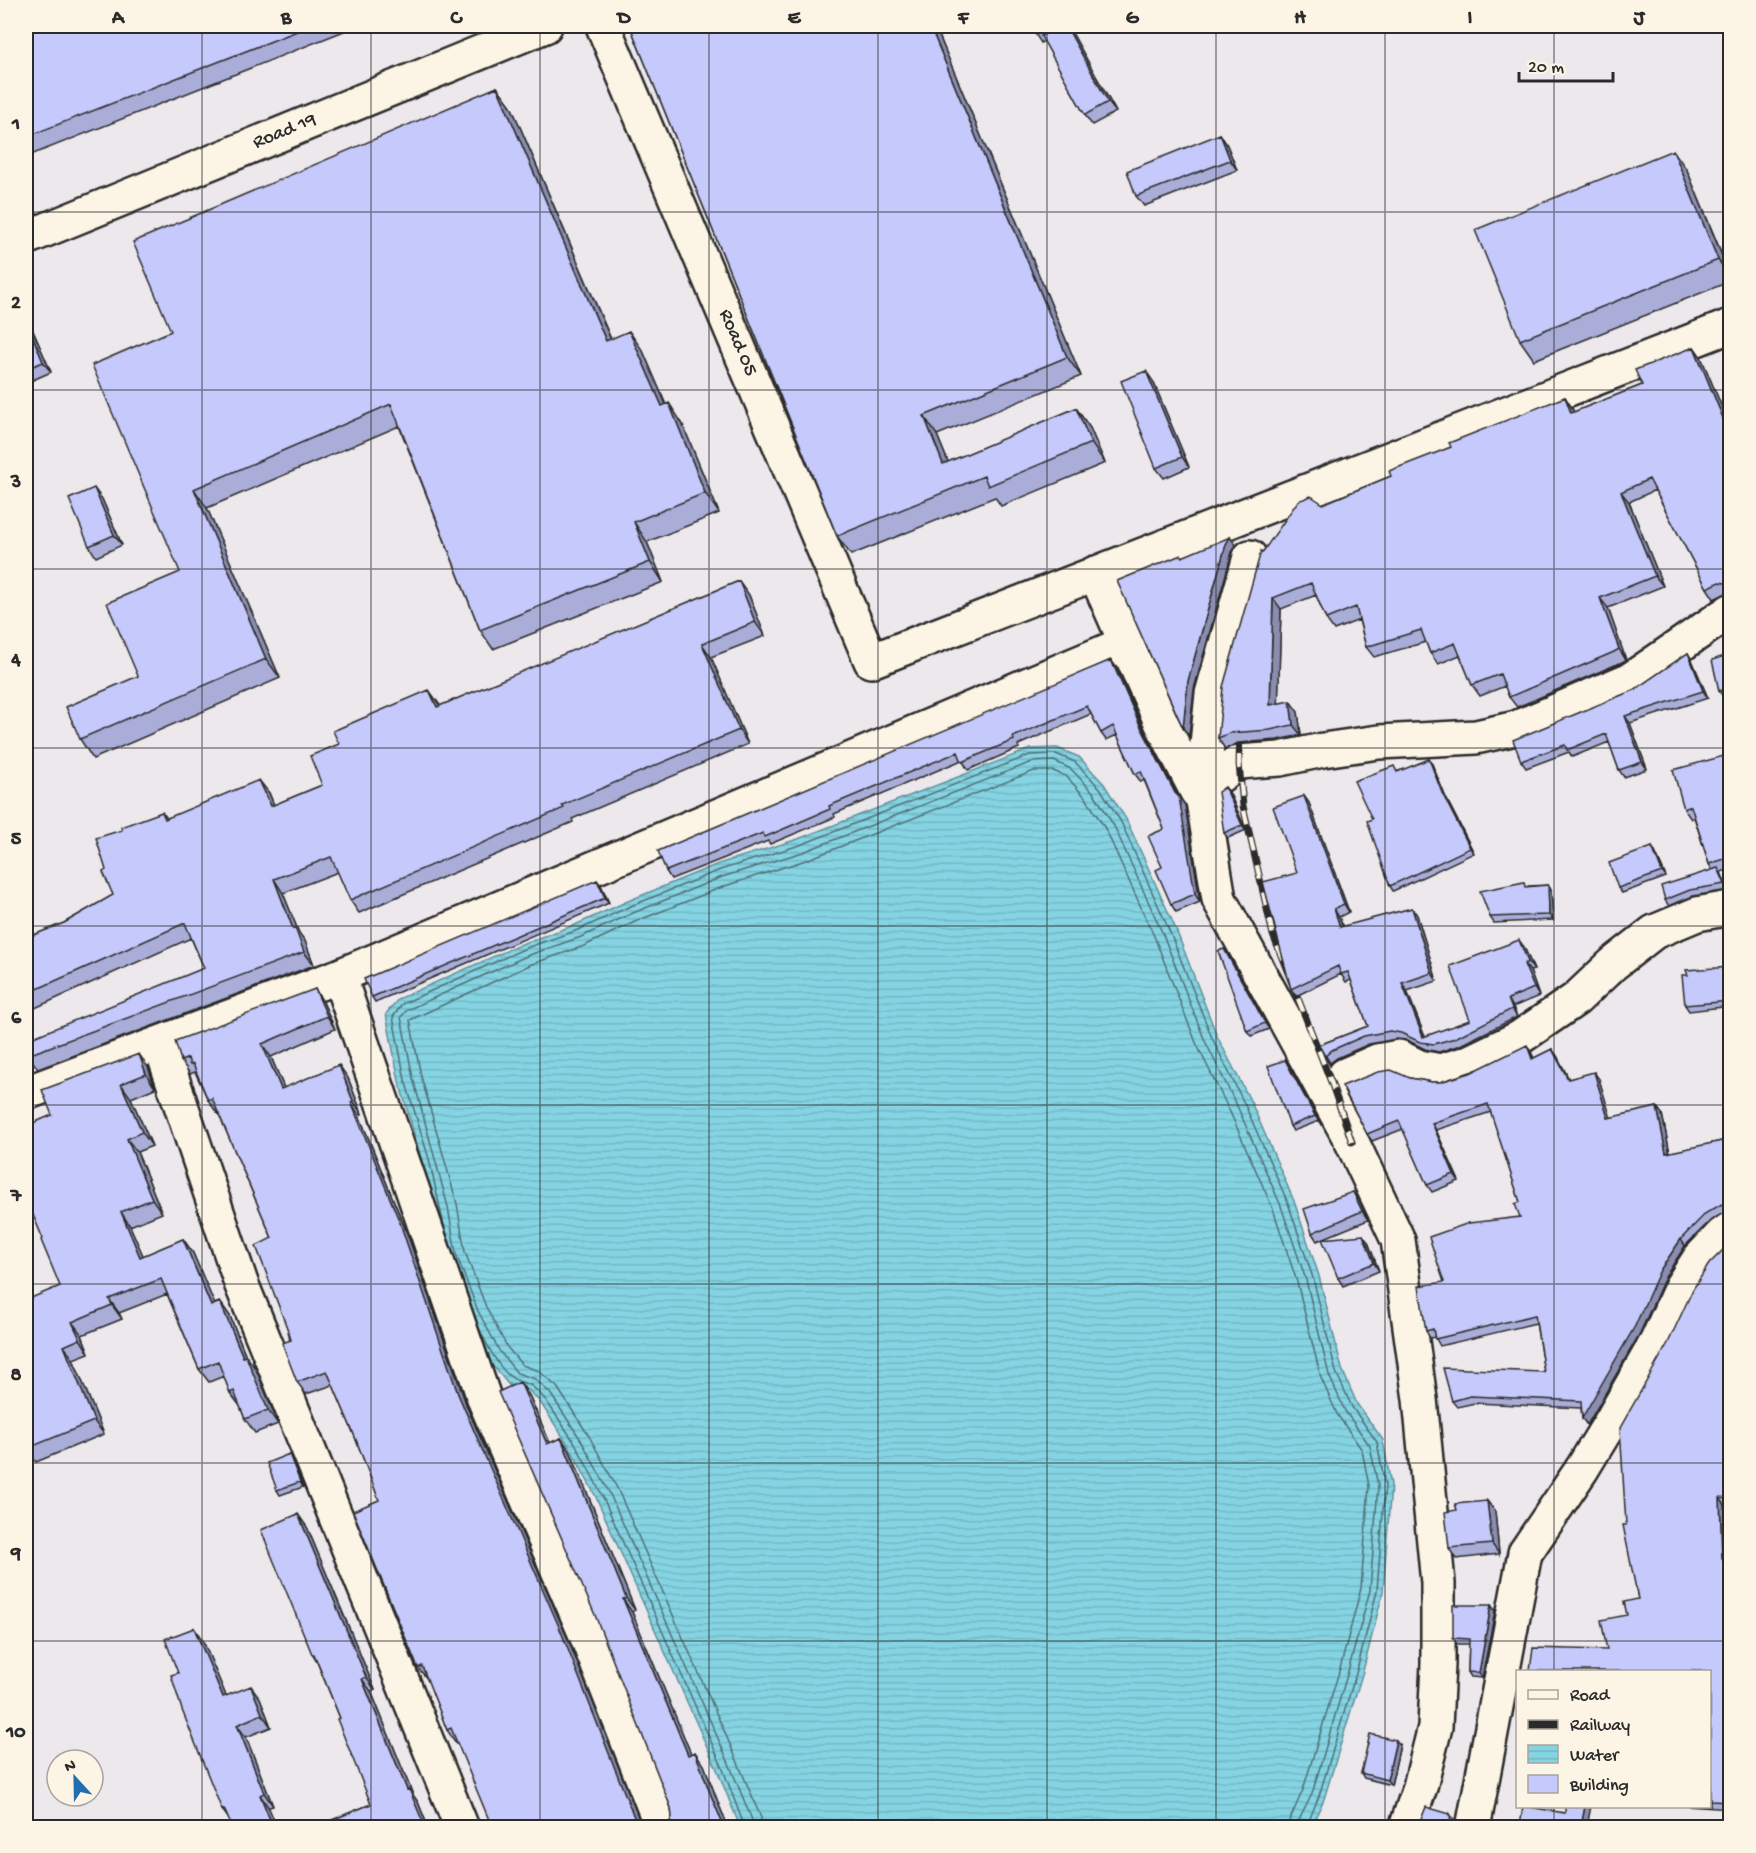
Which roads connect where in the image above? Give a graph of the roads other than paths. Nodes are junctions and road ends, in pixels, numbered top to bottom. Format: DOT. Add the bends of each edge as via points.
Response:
graph roads {
  1 [pos="544,26"];
  2 [pos="603,26"];
  3 [pos="26,238"];
  4 [pos="1731,326"];
  5 [pos="1250,557"];
  6 [pos="1095,573"];
  7 [pos="1731,611"];
  8 [pos="1126,643"];
  9 [pos="1731,908"];
  10 [pos="339,976"];
  11 [pos="160,1043"];
  12 [pos="1345,1075"];
  13 [pos="26,1092"];
  14 [pos="1731,1229"];
  15 [pos="462,1827"];
  16 [pos="662,1827"];
  17 [pos="1406,1827"];
  18 [pos="1473,1827"];
  1 -- 3 [label="street, Road 19"];
  2 -- 6 [label="street, Road 05" via="871,661"];
  4 -- 6 [label="street"];
  5 -- 17 [label="street" via="1212,694 1202,795 1219,899 1352,1142 1398,1240 1420,1399 1438,1583 1435,1727"];
  6 -- 8 [label="street"];
  7 -- 8 [label="street" via="1631,679 1516,728 1476,737 1379,742 1239,762 1197,792"];
  8 -- 10 [label="street"];
  9 -- 12 [label="street" via="1697,914 1654,932 1575,999 1519,1038 1467,1063 1440,1071 1399,1057 1377,1061"];
  10 -- 11 [label="street"];
  10 -- 16 [label="street" via="485,1401 586,1635"];
  11 -- 13 [label="street"];
  11 -- 15 [label="street" via="241,1283"];
  14 -- 18 [label="street" via="1699,1259 1681,1287 1658,1341 1613,1418 1525,1553"];
}
